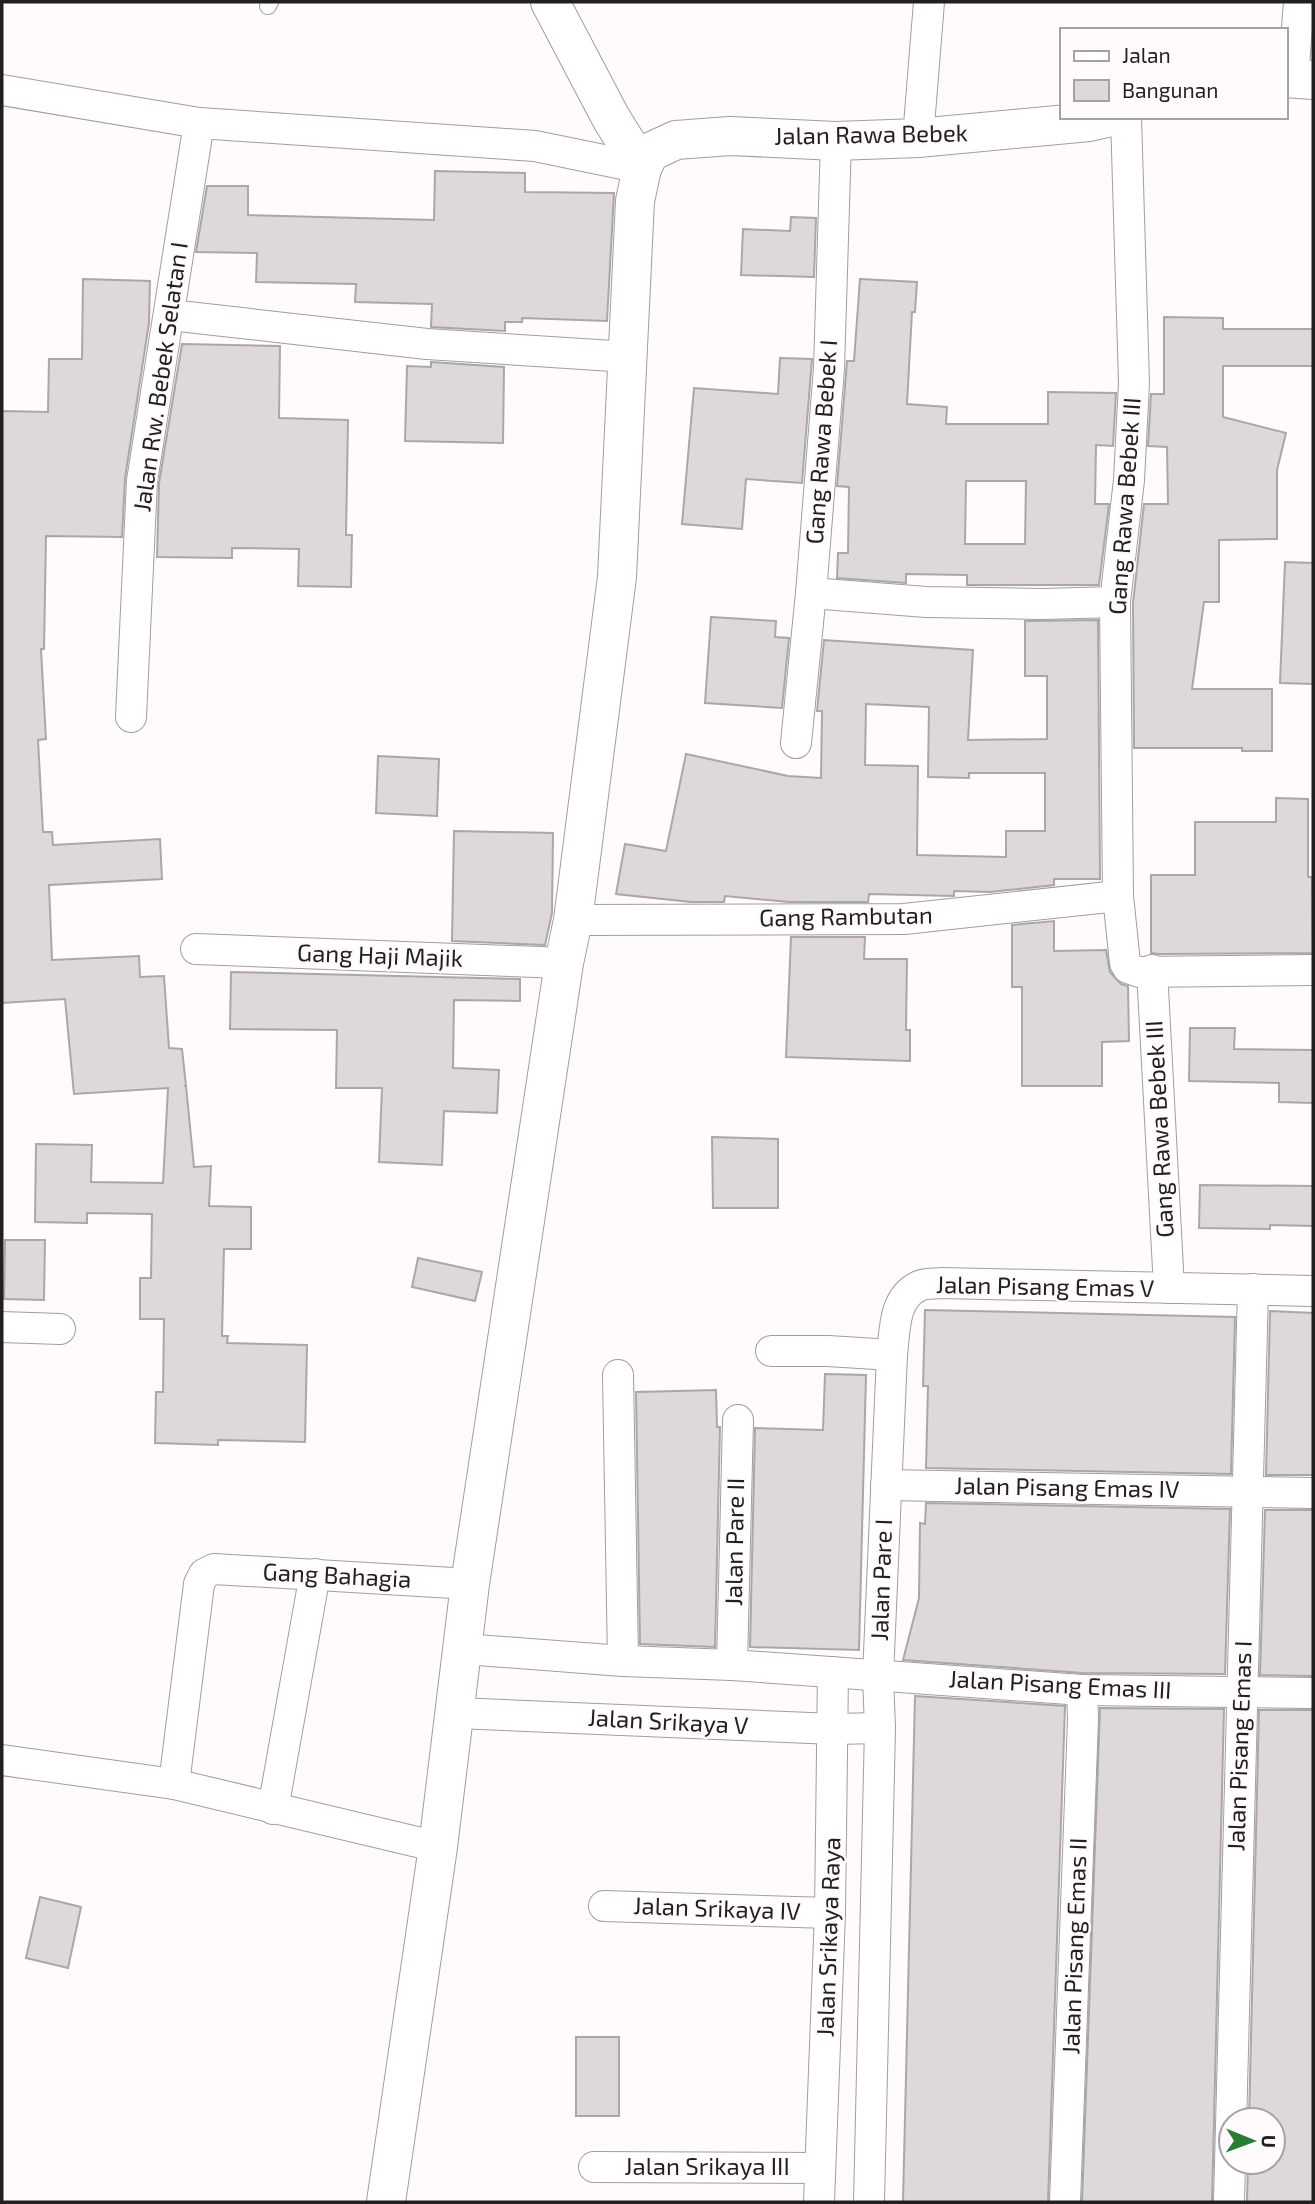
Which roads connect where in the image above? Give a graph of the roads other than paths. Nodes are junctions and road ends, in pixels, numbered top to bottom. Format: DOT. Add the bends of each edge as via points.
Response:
graph roads {
  1 [pos="550,2"];
  2 [pos="929,2"];
  3 [pos="1298,2"];
  4 [pos="1297,79"];
  5 [pos="2,90"];
  6 [pos="1102,119"];
  7 [pos="1126,119"];
  8 [pos="199,123"];
  9 [pos="918,138"];
  10 [pos="836,141"];
  11 [pos="642,168"];
  12 [pos="170,315"];
  13 [pos="629,357"];
  14 [pos="811,593"];
  15 [pos="1115,603"];
  16 [pos="131,717"];
  17 [pos="796,743"];
  18 [pos="1118,896"];
  19 [pos="573,920"];
  20 [pos="196,949"];
  21 [pos="564,963"];
  22 [pos="1152,970"];
  23 [pos="1313,970"];
  24 [pos="1169,1288"];
  25 [pos="1254,1289"];
  26 [pos="1313,1292"];
  27 [pos="2,1327"];
  28 [pos="60,1329"];
  29 [pos="771,1351"];
  30 [pos="892,1355"];
  31 [pos="618,1375"];
  32 [pos="738,1420"];
  33 [pos="886,1485"];
  34 [pos="1247,1490"];
  35 [pos="1313,1493"];
  36 [pos="315,1574"];
  37 [pos="470,1584"];
  38 [pos="464,1649"];
  39 [pos="622,1661"];
  40 [pos="732,1665"];
  41 [pos="833,1672"];
  42 [pos="878,1676"];
  43 [pos="1082,1690"];
  44 [pos="1242,1691"];
  45 [pos="1313,1693"];
  46 [pos="456,1713"];
  47 [pos="880,1728"];
  48 [pos="834,1729"];
  49 [pos="2,1760"];
  50 [pos="174,1784"];
  51 [pos="272,1809"];
  52 [pos="438,1847"];
  53 [pos="604,1906"];
  54 [pos="831,1913"];
  55 [pos="594,2167"];
  56 [pos="820,2168"];
  57 [pos="386,2202"];
  58 [pos="819,2202"];
  59 [pos="869,2202"];
  60 [pos="1065,2202"];
  61 [pos="1228,2202"];
  1 -- 11 [label="street"];
  2 -- 9 [label="street"];
  3 -- 4 [label="street"];
  5 -- 8 [label="street"];
  6 -- 9 [label="street, Jalan Rawa Bebek"];
  7 -- 15 [label="street, Gang Rawa Bebek III" via="1134,383"];
  8 -- 11 [label="street" via="536,146"];
  8 -- 12 [label="street, Jalan Rw. Bebek Selatan I"];
  9 -- 10 [label="street, Jalan Rawa Bebek"];
  10 -- 11 [label="street, Jalan Rawa Bebek" via="730,136 676,140 650,152"];
  10 -- 14 [label="street, Gang Rawa Bebek I" via="829,368"];
  11 -- 13 [label="street" via="635,201"];
  12 -- 13 [label="street" via="427,344"];
  12 -- 16 [label="street, Jalan Rw. Bebek Selatan I" via="142,481"];
  13 -- 19 [label="street" via="617,577"];
  14 -- 15 [label="street" via="926,602"];
  14 -- 17 [label="street, Gang Rawa Bebek I"];
  15 -- 18 [label="street, Gang Rawa Bebek III"];
  18 -- 19 [label="street, Gang Rambutan" via="904,919"];
  18 -- 22 [label="street, Gang Rawa Bebek III" via="1125,963 1133,971"];
  19 -- 21 [label="street"];
  20 -- 21 [label="street, Gang Haji Majik"];
  21 -- 37 [label="street"];
  22 -- 23 [label="street"];
  22 -- 24 [label="street, Gang Rawa Bebek III"];
  24 -- 25 [label="street, Jalan Pisang Emas V"];
  24 -- 30 [label="street, Jalan Pisang Emas V" via="920,1286 904,1297 897,1312"];
  25 -- 26 [label="street, Jalan Pisang Emas V"];
  25 -- 34 [label="street, Jalan Pisang Emas I"];
  27 -- 28 [label="street"];
  29 -- 30 [label="street"];
  30 -- 33 [label="street, Jalan Pisang Emas V"];
  31 -- 39 [label="street"];
  32 -- 40 [label="street, Jalan Pare II"];
  33 -- 34 [label="street, Jalan Pisang Emas IV"];
  33 -- 42 [label="street, Jalan Pare I"];
  34 -- 35 [label="street, Jalan Pisang Emas IV"];
  34 -- 44 [label="street, Jalan Pisang Emas I"];
  36 -- 37 [label="street, Gang Bahagia"];
  36 -- 50 [label="street, Gang Bahagia" via="214,1569 204,1574 199,1584"];
  36 -- 51 [label="street"];
  37 -- 38 [label="street"];
  38 -- 39 [label="street"];
  38 -- 46 [label="street"];
  39 -- 40 [label="street"];
  40 -- 41 [label="street"];
  41 -- 42 [label="street"];
  41 -- 48 [label="street, Jalan Srikaya Raya"];
  42 -- 43 [label="street, Jalan Pisang Emas III"];
  42 -- 47 [label="street, Jalan Srikaya Raya"];
  43 -- 44 [label="street, Jalan Pisang Emas III"];
  43 -- 60 [label="street, Jalan Pisang Emas II"];
  44 -- 45 [label="street, Jalan Pisang Emas III"];
  44 -- 61 [label="street, Jalan Pisang Emas I"];
  46 -- 48 [label="street, Jalan Srikaya V"];
  46 -- 52 [label="street"];
  47 -- 48 [label="street, Jalan Srikaya V"];
  47 -- 59 [label="street, Jalan Srikaya Raya"];
  48 -- 54 [label="street, Jalan Srikaya Raya"];
  49 -- 50 [label="street"];
  50 -- 51 [label="street"];
  51 -- 52 [label="street"];
  52 -- 57 [label="street"];
  53 -- 54 [label="street, Jalan Srikaya IV"];
  54 -- 56 [label="street, Jalan Srikaya Raya"];
  55 -- 56 [label="street, Jalan Srikaya III"];
  56 -- 58 [label="street, Jalan Srikaya Raya"];
}
